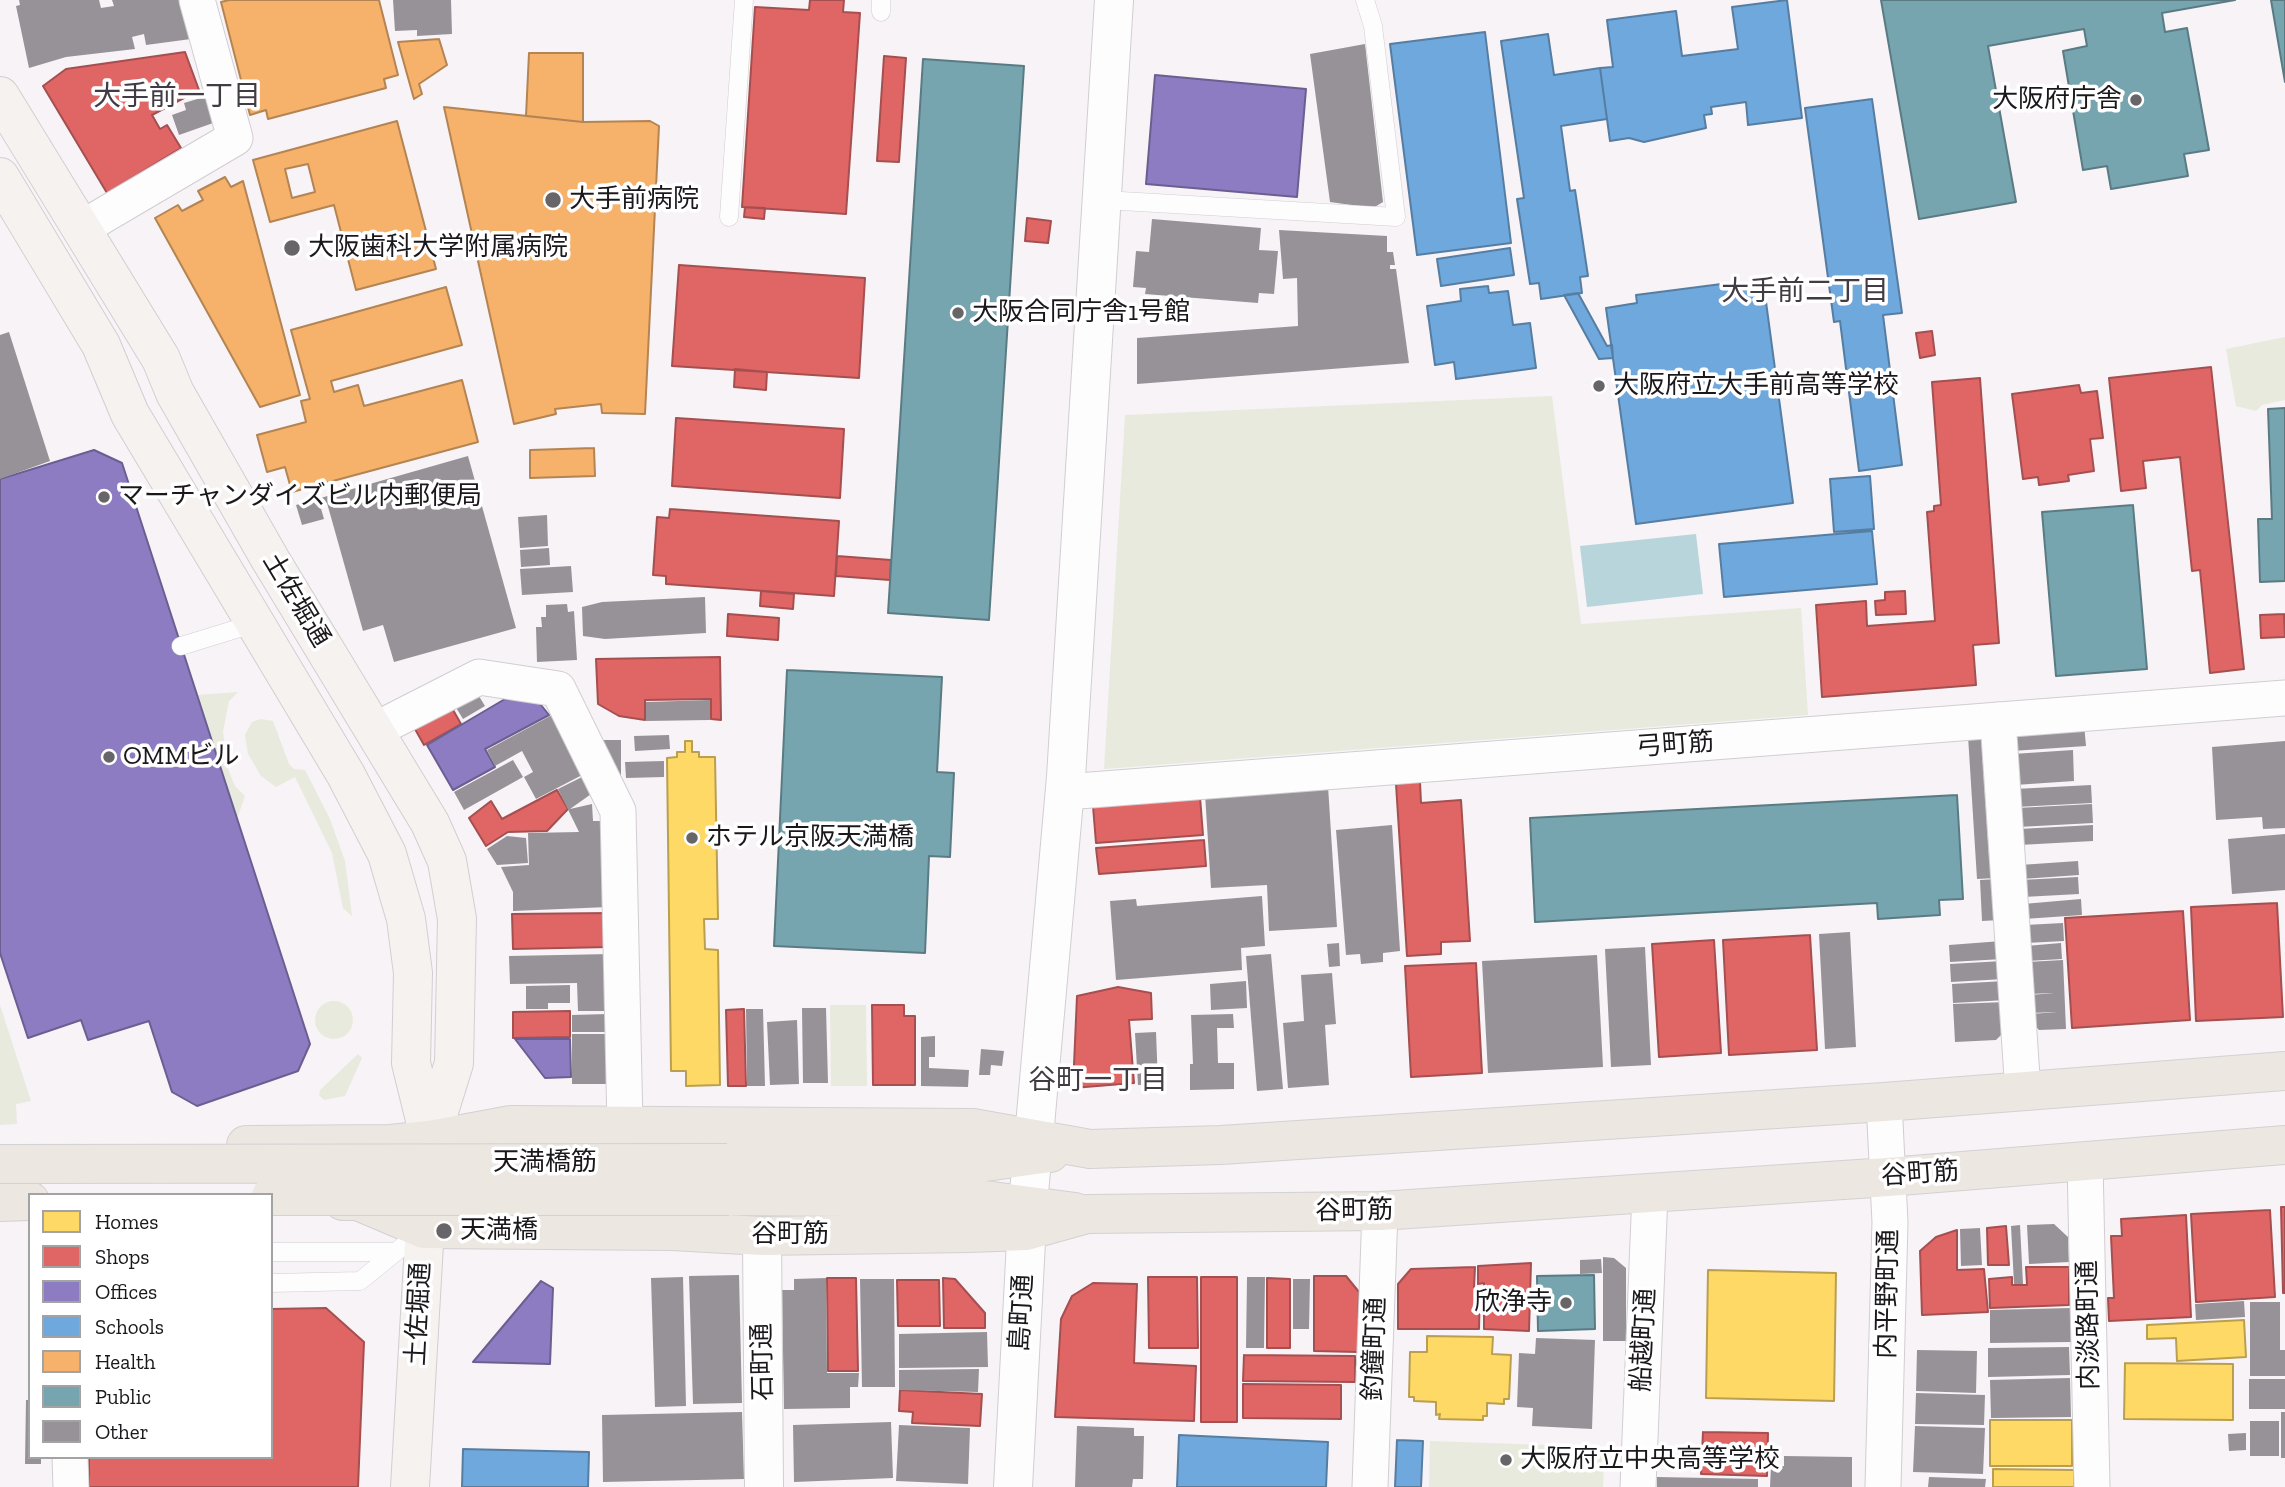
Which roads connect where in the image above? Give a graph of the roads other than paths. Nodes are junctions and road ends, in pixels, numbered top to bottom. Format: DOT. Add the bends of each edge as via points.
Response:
graph roads {
  1 [pos="197,0"];
  2 [pos="744,0"];
  3 [pos="1114,0"];
  4 [pos="1365,0"];
  5 [pos="0,96"];
  6 [pos="0,177"];
  7 [pos="1104,200"];
  8 [pos="729,217"];
  9 [pos="82,229"];
  10 [pos="256,623"];
  11 [pos="181,646"];
  12 [pos="2285,698"];
  13 [pos="1998,720"];
  14 [pos="375,730"];
  15 [pos="1065,792"];
  16 [pos="2285,1072"];
  17 [pos="2023,1092"];
  18 [pos="1884,1102"];
  19 [pos="625,1125"];
  20 [pos="430,1140"];
  21 [pos="2285,1145"];
  22 [pos="1033,1147"];
  23 [pos="6,1158"];
  24 [pos="2085,1162"];
  25 [pos="1888,1177"];
  26 [pos="728,1179"];
  27 [pos="1650,1193"];
  28 [pos="273,1199"];
  29 [pos="273,1199"];
  30 [pos="1380,1211"];
  31 [pos="1087,1214"];
  32 [pos="1027,1218"];
  33 [pos="424,1229"];
  34 [pos="762,1236"];
  35 [pos="273,1252"];
  36 [pos="392,1252"];
  37 [pos="273,1283"];
  38 [pos="71,1459"];
  39 [pos="71,1487"];
  40 [pos="410,1487"];
  41 [pos="764,1487"];
  42 [pos="1013,1487"];
  43 [pos="1370,1487"];
  44 [pos="1638,1487"];
  45 [pos="1883,1487"];
  46 [pos="2092,1487"];
  1 -- 9 [label="street" via="235,138"];
  2 -- 8 [label="lane"];
  3 -- 7 [label="street, 島町通"];
  4 -- 7 [label="lane" via="1373,26 1396,217"];
  5 -- 9 [label="main road, 土佐堀通"];
  6 -- 10 [label="main road, 土佐堀通" via="101,345 130,414"];
  7 -- 15 [label="street, 島町通"];
  9 -- 14 [label="main road, 土佐堀通" via="270,559"];
  10 -- 11 [label="lane"];
  10 -- 20 [label="main road, 土佐堀通" via="387,854 406,919 412,973 411,1063"];
  12 -- 13 [label="street, 弓町筋"];
  13 -- 15 [label="street, 弓町筋"];
  13 -- 17 [label="street"];
  14 -- 19 [label="street" via="479,677 558,689 618,811"];
  14 -- 20 [label="main road, 土佐堀通" via="447,861 457,919 454,1063"];
  15 -- 22 [label="street, 島町通"];
  16 -- 17 [label="main road"];
  17 -- 18 [label="main road"];
  18 -- 22 [label="main road" via="1221,1145"];
  18 -- 25 [label="street, 内平野町通"];
  19 -- 20 [label="main road" via="511,1125"];
  19 -- 22 [label="main road" via="973,1128"];
  20 -- 23 [label="main road, 天満橋筋" via="90,1148"];
  20 -- 33 [label="main road, 土佐堀通"];
  21 -- 24 [label="main road, 谷町筋"];
  22 -- 26 [label="main road, 天満橋筋" via="971,1164"];
  22 -- 32 [label="street, 島町通"];
  23 -- 26 [label="main road, 天満橋筋, bridge"];
  24 -- 25 [label="main road, 谷町筋"];
  24 -- 46 [label="street, 内淡路町通"];
  25 -- 27 [label="main road, 谷町筋"];
  25 -- 45 [label="street, 内平野町通"];
  26 -- 29 [label="main road, 天満橋筋, bridge"];
  26 -- 32 [label="main road, 天満橋筋" via="970,1198"];
  27 -- 30 [label="main road, 谷町筋"];
  27 -- 44 [label="street, 船越町通"];
  28 -- 33 [label="main road, 天満橋筋" via="358,1201"];
  30 -- 31 [label="main road, 谷町筋"];
  30 -- 43 [label="street, 釣鐘町通"];
  31 -- 32 [label="main road, 天満橋筋"];
  32 -- 34 [label="main road, 谷町筋"];
  32 -- 42 [label="street, 島町通"];
  33 -- 34 [label="main road, 谷町筋"];
  33 -- 36 [label="lane"];
  33 -- 40 [label="main road, 土佐堀通"];
  34 -- 41 [label="street, 石町通"];
  35 -- 36 [label="lane"];
  36 -- 37 [label="lane" via="360,1280"];
  38 -- 39 [label="street"];
}
